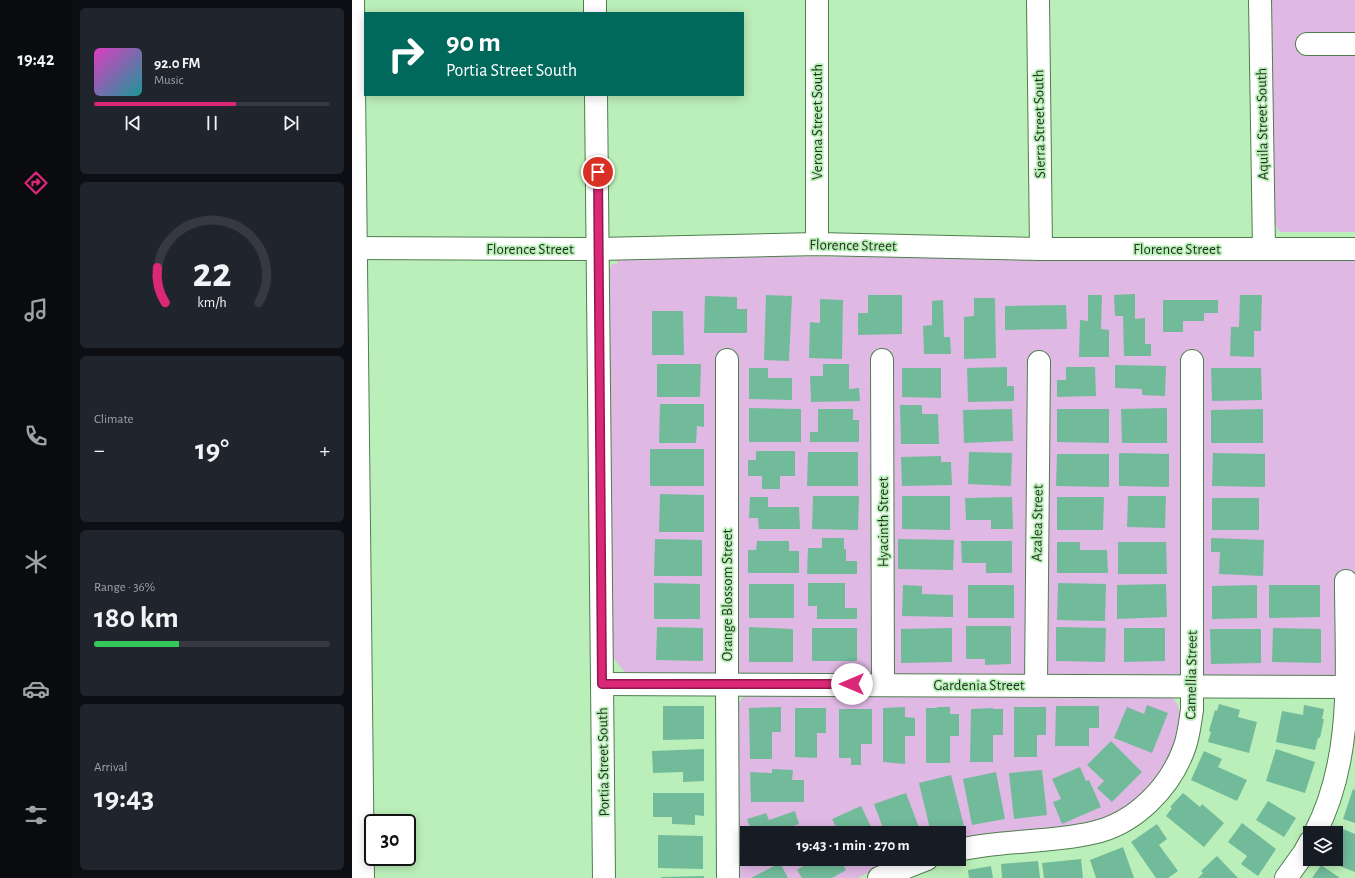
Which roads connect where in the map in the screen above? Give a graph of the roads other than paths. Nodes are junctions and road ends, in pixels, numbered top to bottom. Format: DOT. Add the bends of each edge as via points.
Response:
graph roads {
  1 [pos="353,0"];
  2 [pos="595,0"];
  3 [pos="817,0"];
  4 [pos="1038,0"];
  5 [pos="1260,0"];
  6 [pos="595,12"];
  7 [pos="1307,44"];
  8 [pos="1355,44"];
  9 [pos="596,96"];
  10 [pos="817,244"];
  11 [pos="354,248"];
  12 [pos="598,249"];
  13 [pos="1040,249"];
  14 [pos="1264,249"];
  15 [pos="1355,249"];
  16 [pos="727,360"];
  17 [pos="882,360"];
  18 [pos="1192,361"];
  19 [pos="1039,362"];
  20 [pos="1346,581"];
  21 [pos="602,684"];
  22 [pos="883,684"];
  23 [pos="727,685"];
  24 [pos="1036,685"];
  25 [pos="1192,686"];
  26 [pos="1351,686"];
  27 [pos="1318,826"];
  28 [pos="966,849"];
  29 [pos="1303,854"];
  30 [pos="909,866"];
  31 [pos="362,878"];
  32 [pos="604,878"];
  33 [pos="728,878"];
  34 [pos="879,878"];
  35 [pos="1286,878"];
  1 -- 11 [label="street"];
  2 -- 6 [label="street"];
  3 -- 10 [label="street, Verona Street South"];
  4 -- 13 [label="street, Sierra Street South"];
  5 -- 14 [label="street, Aquila Street South"];
  7 -- 8 [label="street"];
  9 -- 12 [label="street, Portia Street South"];
  10 -- 12 [label="street, Florence Street"];
  10 -- 13 [label="street, Florence Street"];
  11 -- 12 [label="street, Florence Street"];
  11 -- 31 [label="street"];
  12 -- 21 [label="street, Portia Street South"];
  13 -- 14 [label="street, Florence Street"];
  14 -- 15 [label="street, Florence Street"];
  16 -- 23 [label="street, Orange Blossom Street"];
  17 -- 22 [label="street, Hyacinth Street"];
  18 -- 25 [label="street, Camellia Street"];
  19 -- 24 [label="street, Azalea Street"];
  20 -- 26 [label="street"];
  21 -- 23 [label="street, Gardenia Street"];
  21 -- 32 [label="street, Portia Street South"];
  22 -- 23 [label="street, Gardenia Street"];
  22 -- 24 [label="street, Gardenia Street"];
  23 -- 33 [label="street, Orange Blossom Street"];
  24 -- 25 [label="street, Gardenia Street"];
  25 -- 26 [label="street, Gardenia Street"];
  25 -- 28 [label="street, Camellia Street" via="1189,729 1177,766 1162,788 1129,817 1110,828 1092,834"];
  26 -- 27 [label="street" via="1340,761 1327,807"];
  29 -- 35 [label="street"];
  30 -- 34 [label="street"];
}
